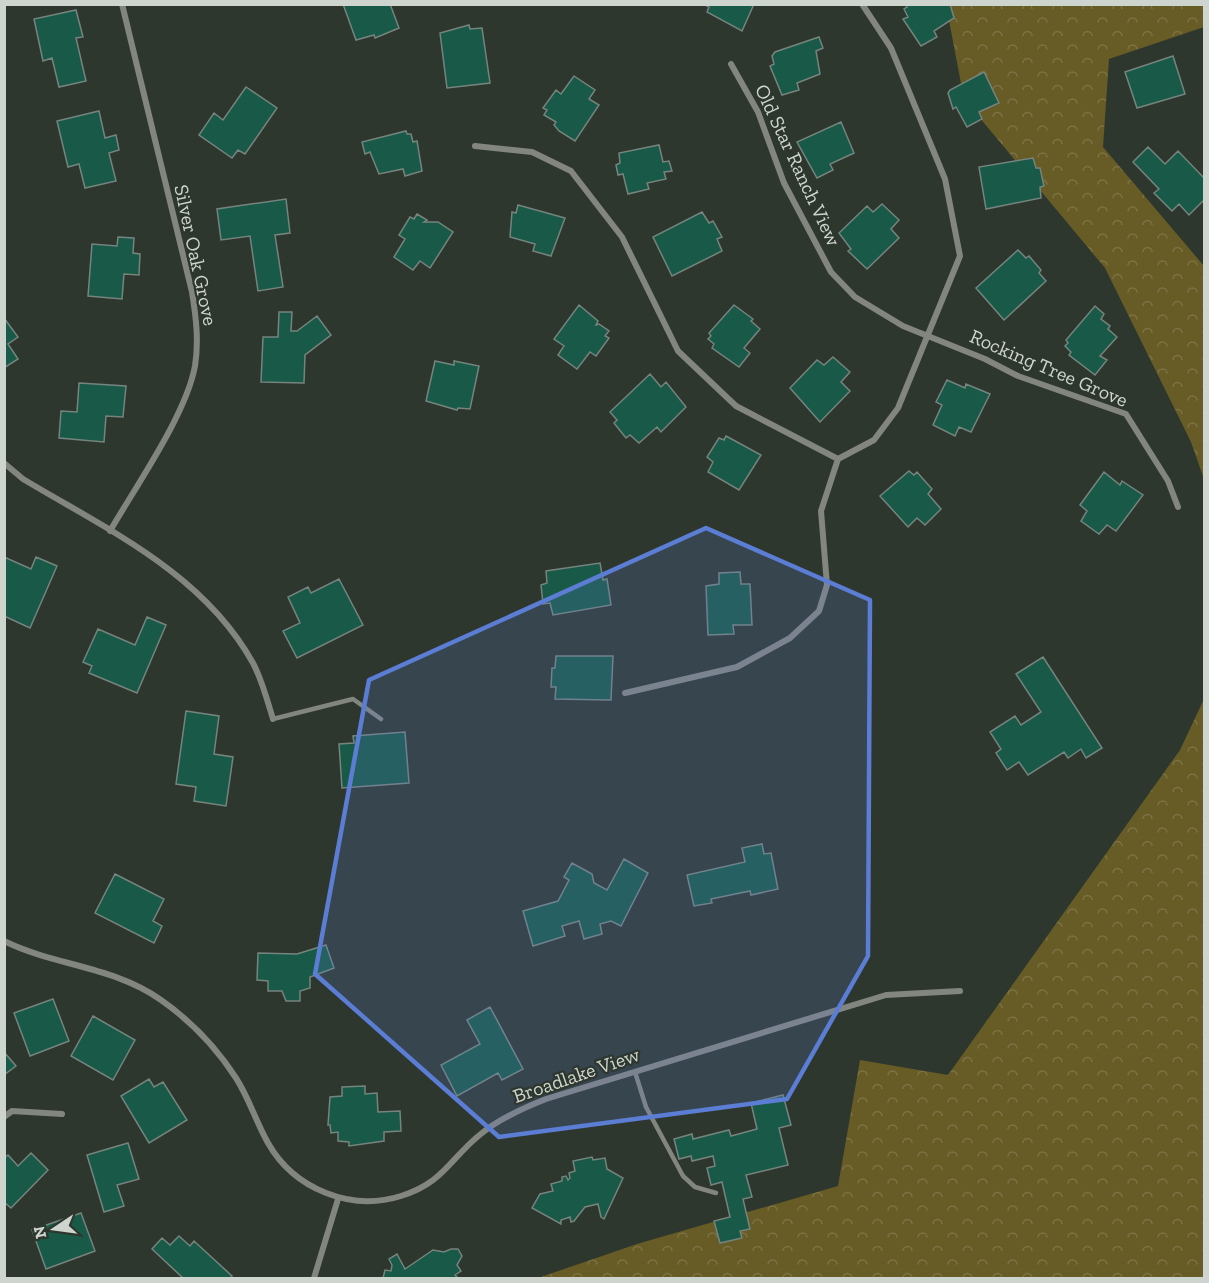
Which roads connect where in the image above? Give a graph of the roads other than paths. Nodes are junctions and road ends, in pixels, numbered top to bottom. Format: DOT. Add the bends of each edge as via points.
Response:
graph roads {
  1 [pos="122,4"];
  2 [pos="862,4"];
  3 [pos="731,64"];
  4 [pos="475,146"];
  5 [pos="928,336"];
  6 [pos="838,459"];
  7 [pos="4,463"];
  8 [pos="1178,507"];
  9 [pos="110,531"];
  10 [pos="625,693"];
  11 [pos="273,719"];
  12 [pos="381,719"];
  13 [pos="4,940"];
  14 [pos="960,991"];
  15 [pos="635,1072"];
  16 [pos="62,1114"];
  17 [pos="4,1117"];
  18 [pos="716,1193"];
  19 [pos="338,1199"];
  20 [pos="314,1278"];
  1 -- 9 [label="street, Silver Oak Grove" via="192,292 197,340 195,365 183,404"];
  2 -- 5 [label="street" via="891,48 945,179 960,256"];
  3 -- 5 [label="street, Old Star Ranch View" via="758,112 784,183 831,272 855,297"];
  4 -- 6 [label="street" via="531,152 571,171 622,237 678,351 736,406"];
  5 -- 6 [label="street" via="898,408 874,440"];
  5 -- 8 [label="street, Rocking Tree Grove" via="985,358 1018,376 1126,414 1168,481"];
  6 -- 10 [label="street" via="821,511 827,585 819,611 790,639 736,667"];
  7 -- 9 [label="street" via="23,479"];
  9 -- 11 [label="street" via="179,574 223,618 254,664"];
  11 -- 12 [label="lane" via="353,699"];
  13 -- 19 [label="street, Broadlake View" via="35,954 112,974 159,998 212,1046 247,1097 269,1145 284,1163 300,1179"];
  14 -- 15 [label="street, Broadlake View" via="886,995"];
  15 -- 18 [label="lane" via="646,1107 683,1176 695,1187"];
  15 -- 19 [label="street, Broadlake View" via="546,1099 508,1116 481,1134 440,1178 423,1188 381,1200"];
  16 -- 17 [label="street" via="12,1111"];
  19 -- 20 [label="street"];
}
